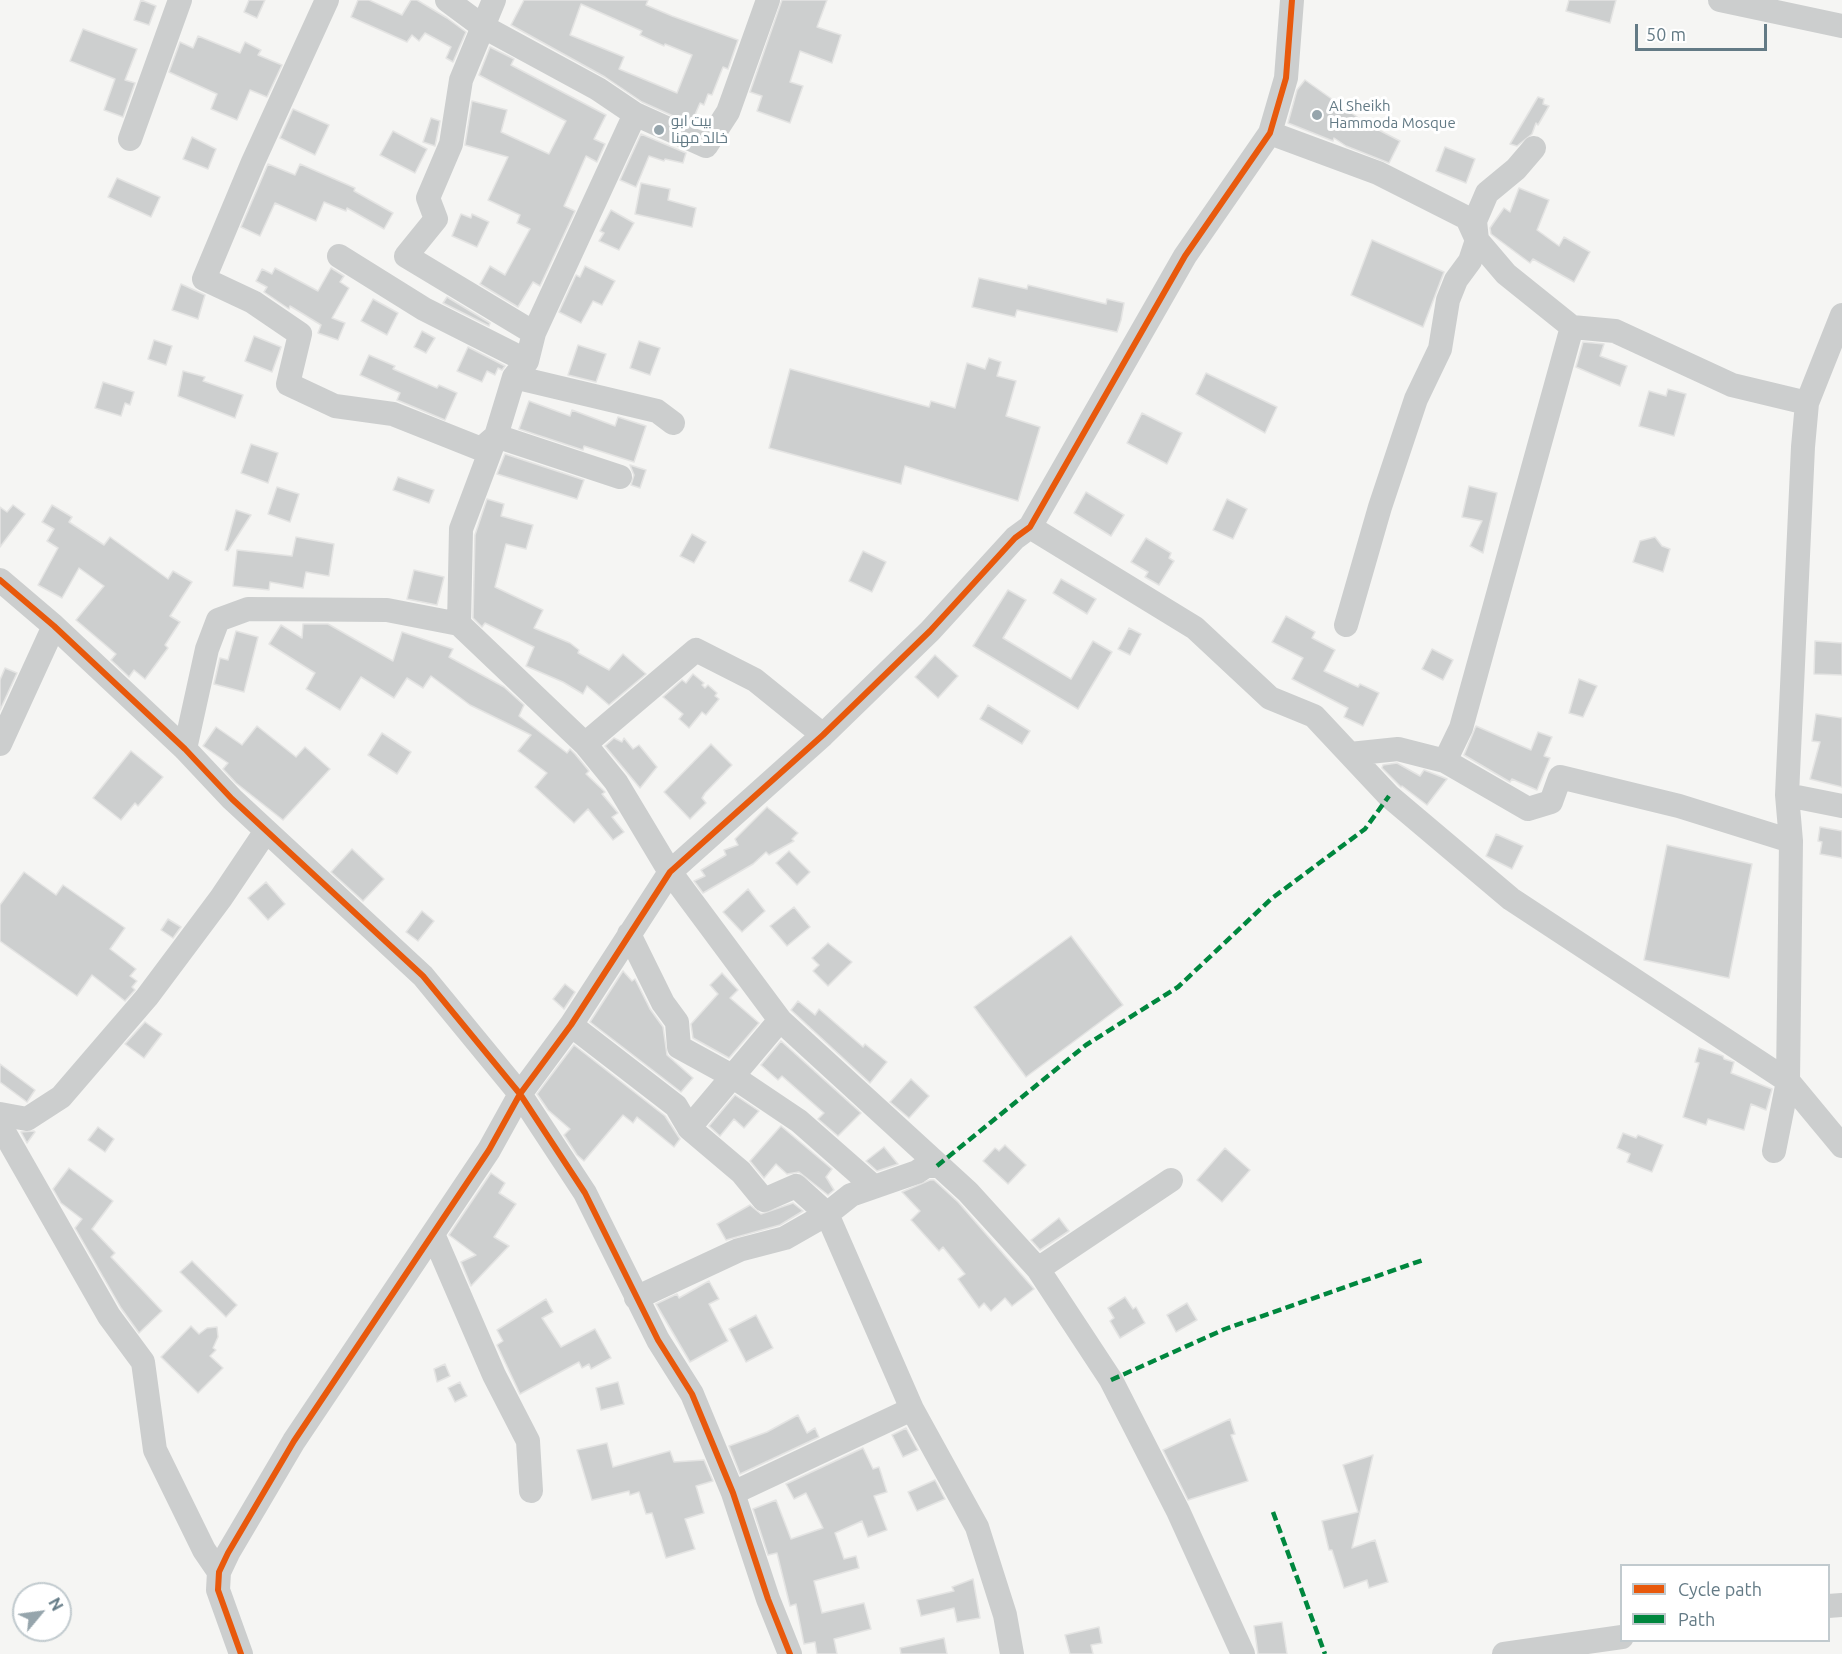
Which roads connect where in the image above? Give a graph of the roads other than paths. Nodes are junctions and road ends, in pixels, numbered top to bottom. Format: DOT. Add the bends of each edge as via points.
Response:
graph roads {
  1 [pos="180,0"];
  2 [pos="327,0"];
  3 [pos="447,0"];
  4 [pos="494,0"];
  5 [pos="768,0"];
  6 [pos="1292,0"];
  7 [pos="1720,0"];
  8 [pos="482,26"];
  9 [pos="1842,26"];
  10 [pos="635,114"];
  11 [pos="1270,133"];
  12 [pos="130,139"];
  13 [pos="1534,148"];
  14 [pos="1477,240"];
  15 [pos="339,256"];
  16 [pos="1842,315"];
  17 [pos="1572,327"];
  18 [pos="534,333"];
  19 [pos="520,369"];
  20 [pos="1807,403"];
  21 [pos="673,423"];
  22 [pos="496,436"];
  23 [pos="620,477"];
  24 [pos="1030,527"];
  25 [pos="0,580"];
  26 [pos="459,624"];
  27 [pos="1346,625"];
  28 [pos="54,626"];
  29 [pos="823,735"];
  30 [pos="0,744"];
  31 [pos="585,744"];
  32 [pos="184,749"];
  33 [pos="1350,754"];
  34 [pos="1445,761"];
  35 [pos="1787,795"];
  36 [pos="1842,806"];
  37 [pos="266,831"];
  38 [pos="1791,841"];
  39 [pos="670,872"];
  40 [pos="629,934"];
  41 [pos="780,1020"];
  42 [pos="571,1025"];
  43 [pos="732,1076"];
  44 [pos="1788,1081"];
  45 [pos="520,1094"];
  46 [pos="0,1114"];
  47 [pos="0,1125"];
  48 [pos="689,1128"];
  49 [pos="1842,1146"];
  50 [pos="1774,1151"];
  51 [pos="937,1166"];
  52 [pos="1171,1180"];
  53 [pos="873,1186"];
  54 [pos="827,1214"];
  55 [pos="433,1234"];
  56 [pos="1038,1269"];
  57 [pos="636,1298"];
  58 [pos="912,1409"];
  59 [pos="531,1491"];
  60 [pos="733,1493"];
  61 [pos="219,1572"];
  62 [pos="1620,1637"];
  63 [pos="241,1654"];
  64 [pos="790,1654"];
  65 [pos="1012,1654"];
  66 [pos="1243,1654"];
  67 [pos="1504,1654"];
  1 -- 12 [label="street"];
  2 -- 22 [label="street" via="204,279 253,302 300,334 288,384 335,406 393,414 480,448"];
  3 -- 8 [label="street"];
  4 -- 8 [label="street"];
  5 -- 10 [label="street" via="728,112 706,146"];
  6 -- 11 [label="street" via="1286,78"];
  7 -- 9 [label="street"];
  8 -- 10 [label="street" via="598,89"];
  8 -- 18 [label="street" via="461,80 451,144 428,198 436,219 406,256"];
  10 -- 18 [label="street"];
  11 -- 14 [label="street" via="1378,173 1467,218"];
  11 -- 24 [label="street" via="1185,256"];
  13 -- 14 [label="street" via="1487,193 1475,221"];
  14 -- 17 [label="street" via="1506,274"];
  14 -- 27 [label="street" via="1448,300 1440,350 1416,399"];
  15 -- 19 [label="street"];
  16 -- 20 [label="street"];
  17 -- 20 [label="street" via="1615,331 1732,385"];
  17 -- 34 [label="street" via="1461,728"];
  18 -- 19 [label="street"];
  19 -- 21 [label="street" via="657,411"];
  19 -- 22 [label="street"];
  20 -- 35 [label="street"];
  22 -- 23 [label="street"];
  22 -- 26 [label="street" via="460,528"];
  24 -- 29 [label="street"];
  24 -- 33 [label="street" via="1195,628 1270,698 1314,716"];
  25 -- 28 [label="street"];
  26 -- 31 [label="street"];
  26 -- 32 [label="street" via="387,610 248,609 218,620 207,649"];
  28 -- 30 [label="street"];
  28 -- 32 [label="street"];
  29 -- 31 [label="street" via="755,680 696,650"];
  29 -- 39 [label="street"];
  31 -- 39 [label="street" via="616,782"];
  32 -- 37 [label="street"];
  33 -- 34 [label="street" via="1398,749"];
  33 -- 44 [label="street" via="1389,796 1511,899"];
  34 -- 38 [label="street" via="1527,809 1551,802 1560,777 1679,806"];
  35 -- 36 [label="street"];
  35 -- 38 [label="street"];
  37 -- 45 [label="street" via="423,976"];
  37 -- 46 [label="street" via="147,997 61,1097 27,1119"];
  38 -- 44 [label="street"];
  39 -- 40 [label="street"];
  39 -- 41 [label="street"];
  40 -- 42 [label="street"];
  40 -- 43 [label="street" via="663,1003 677,1022 679,1047"];
  41 -- 43 [label="street"];
  41 -- 51 [label="street"];
  42 -- 45 [label="street"];
  42 -- 48 [label="street" via="676,1106"];
  43 -- 48 [label="street"];
  43 -- 53 [label="street" via="799,1120"];
  44 -- 49 [label="street"];
  44 -- 50 [label="street"];
  45 -- 55 [label="street" via="489,1150"];
  45 -- 57 [label="street" via="585,1193"];
  47 -- 61 [label="street" via="109,1316 143,1362 155,1450 204,1550"];
  48 -- 54 [label="street" via="741,1172 764,1200 796,1186"];
  51 -- 53 [label="street" via="926,1166"];
  51 -- 56 [label="street" via="968,1192"];
  52 -- 56 [label="street"];
  53 -- 54 [label="street" via="851,1195"];
  54 -- 57 [label="street" via="785,1238 739,1250"];
  54 -- 58 [label="street"];
  55 -- 59 [label="street" via="494,1375 528,1441"];
  55 -- 61 [label="street" via="294,1441"];
  56 -- 66 [label="street" via="1111,1380 1178,1511"];
  57 -- 60 [label="street" via="692,1394"];
  58 -- 60 [label="street"];
  58 -- 65 [label="street" via="977,1527 1005,1615"];
  60 -- 64 [label="street"];
  61 -- 63 [label="street" via="218,1590"];
  62 -- 67 [label="street"];
}
